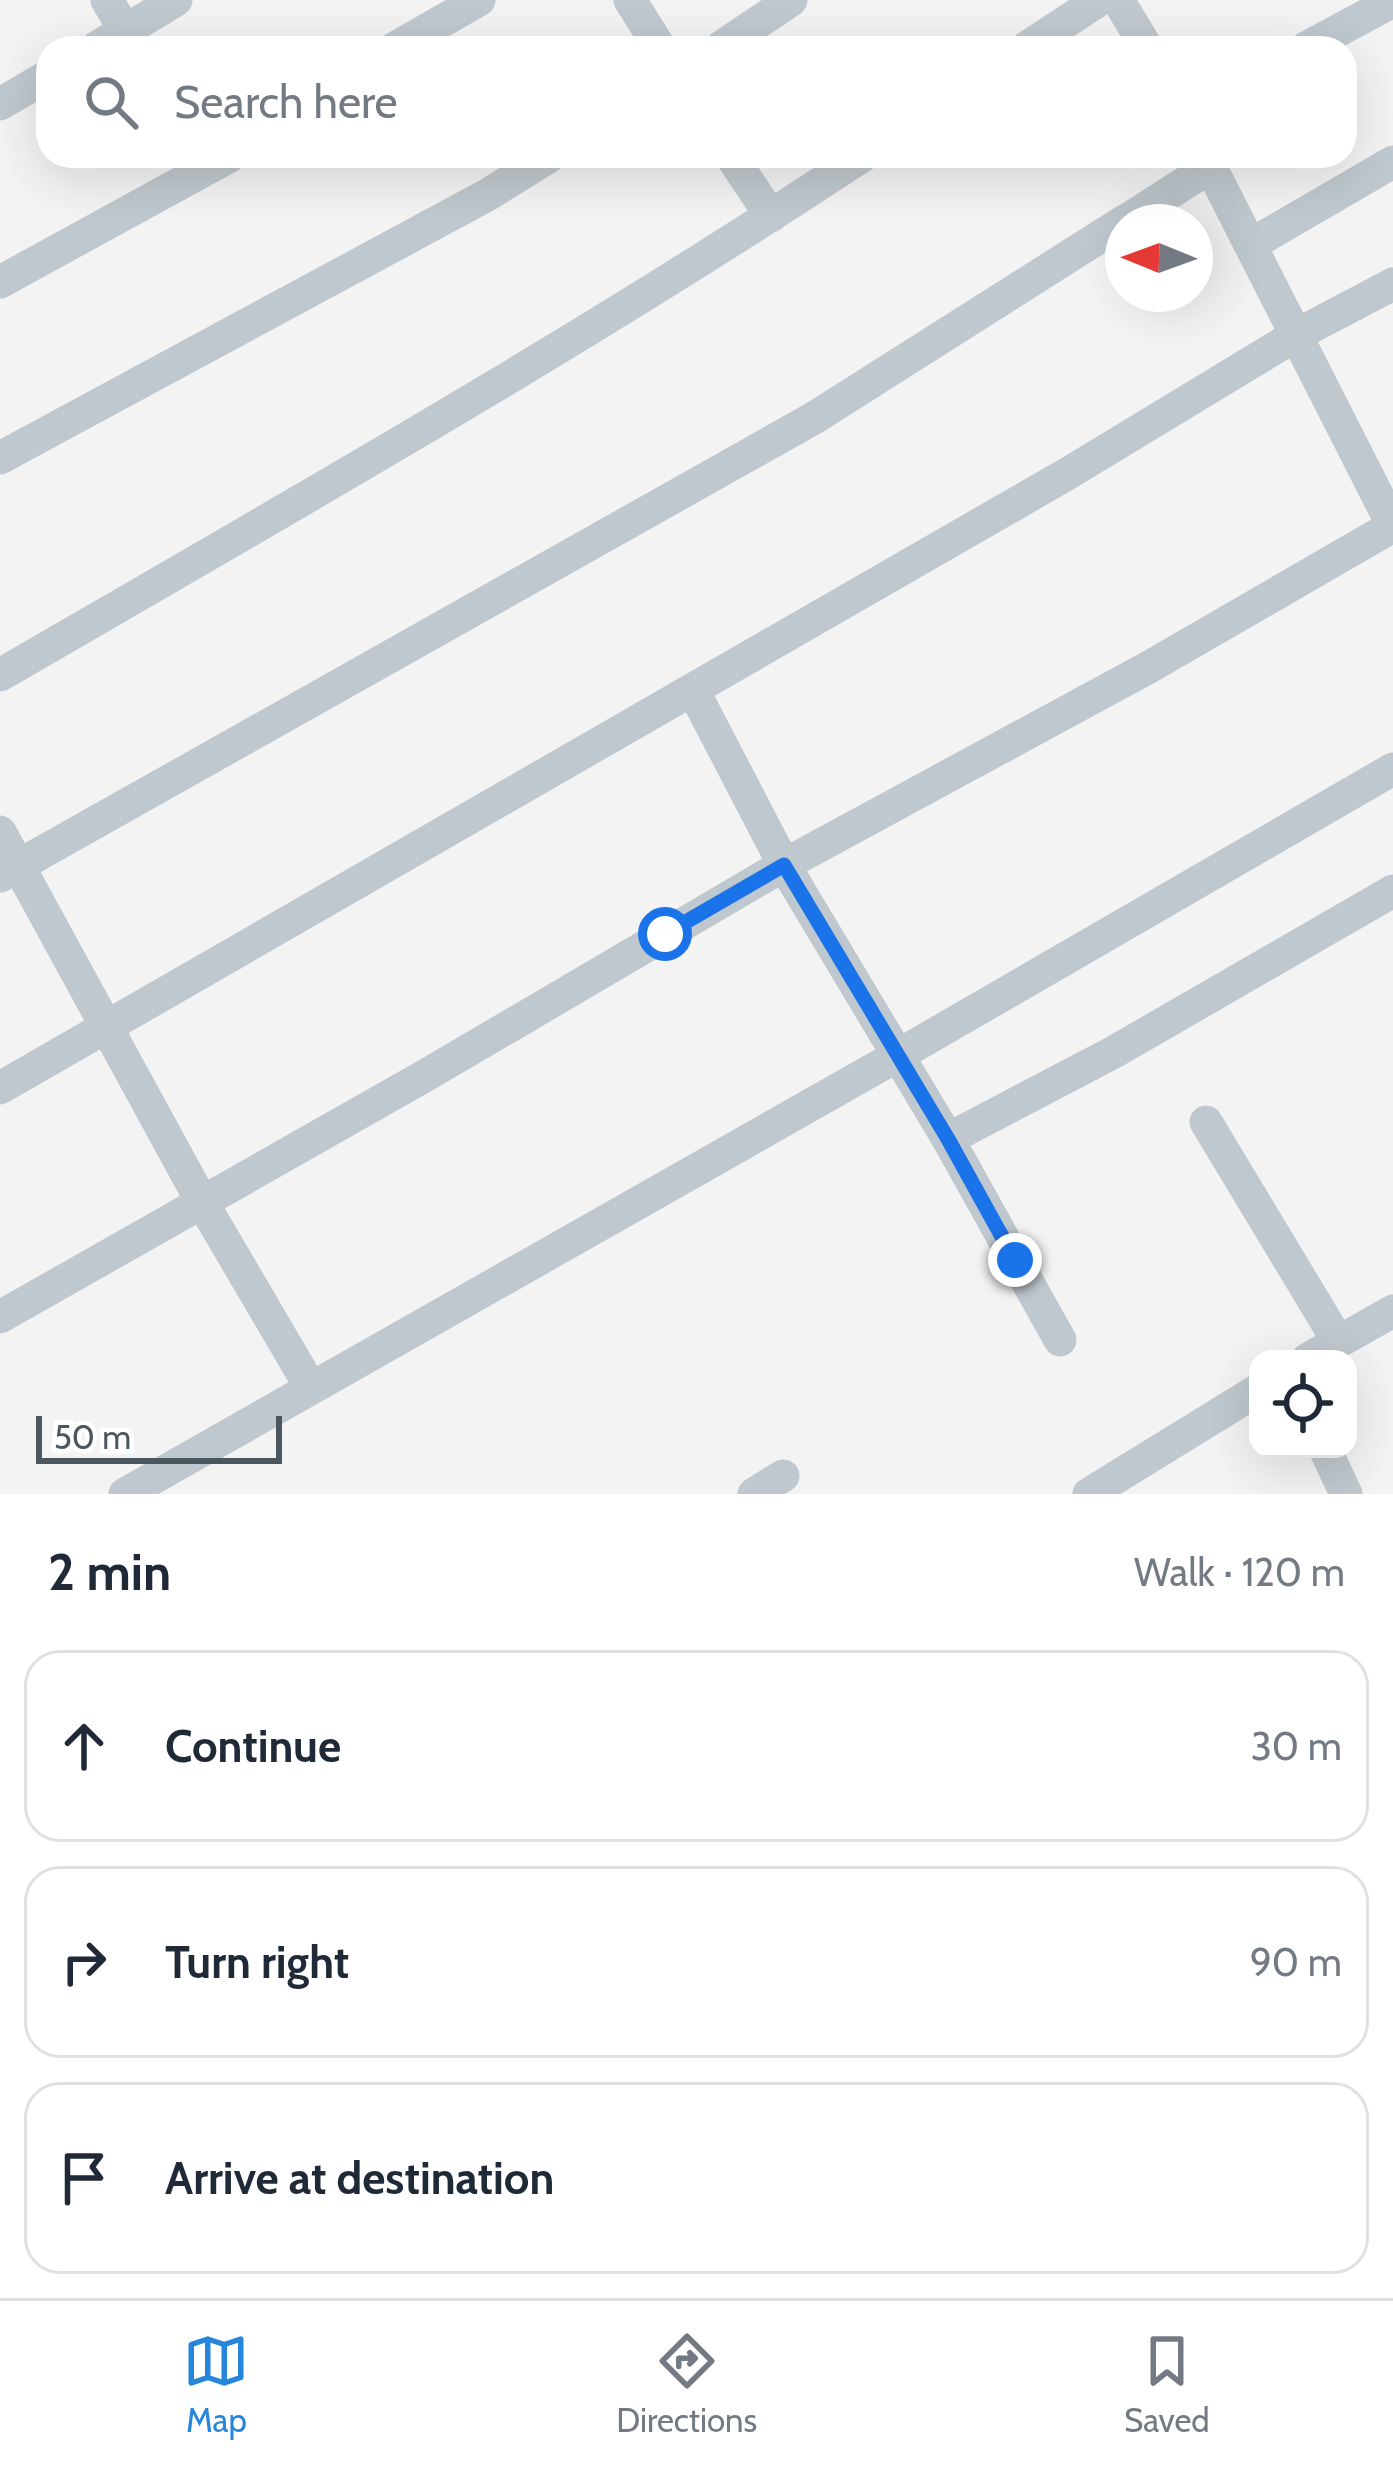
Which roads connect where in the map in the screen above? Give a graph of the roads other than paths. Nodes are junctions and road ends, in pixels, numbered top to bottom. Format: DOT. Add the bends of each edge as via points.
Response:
graph roads {
  1 [pos="107,0"];
  2 [pos="176,0"];
  3 [pos="479,0"];
  4 [pos="630,0"];
  5 [pos="791,0"];
  6 [pos="1100,0"];
  7 [pos="1118,0"];
  8 [pos="1393,1"];
  9 [pos="117,36"];
  10 [pos="127,36"];
  11 [pos="415,36"];
  12 [pos="652,36"];
  13 [pos="738,36"];
  14 [pos="1044,36"];
  15 [pos="1140,36"];
  16 [pos="1328,36"];
  17 [pos="36,83"];
  18 [pos="0,104"];
  19 [pos="1393,162"];
  20 [pos="204,168"];
  21 [pos="531,168"];
  22 [pos="739,168"];
  23 [pos="844,168"];
  24 [pos="1198,168"];
  25 [pos="1212,168"];
  26 [pos="1148,204"];
  27 [pos="771,216"];
  28 [pos="1105,233"];
  29 [pos="1252,244"];
  30 [pos="0,282"];
  31 [pos="1393,284"];
  32 [pos="1298,334"];
  33 [pos="0,458"];
  34 [pos="1393,526"];
  35 [pos="0,675"];
  36 [pos="693,690"];
  37 [pos="1393,769"];
  38 [pos="0,832"];
  39 [pos="784,865"];
  40 [pos="9,871"];
  41 [pos="1393,891"];
  42 [pos="105,1028"];
  43 [pos="898,1056"];
  44 [pos="0,1088"];
  45 [pos="1206,1122"];
  46 [pos="948,1139"];
  47 [pos="202,1202"];
  48 [pos="1393,1312"];
  49 [pos="0,1317"];
  50 [pos="1060,1340"];
  51 [pos="1338,1341"];
  52 [pos="1323,1350"];
  53 [pos="311,1388"];
  54 [pos="1249,1396"];
  55 [pos="1329,1458"];
  56 [pos="125,1494"];
  57 [pos="1089,1494"];
  58 [pos="1346,1494"];
  1 -- 9 [label="street"];
  2 -- 10 [label="street"];
  3 -- 11 [label="street"];
  4 -- 12 [label="street"];
  5 -- 13 [label="street"];
  6 -- 14 [label="street"];
  7 -- 15 [label="street"];
  8 -- 16 [label="street"];
  17 -- 18 [label="street"];
  19 -- 29 [label="street"];
  20 -- 30 [label="street"];
  21 -- 33 [label="street"];
  22 -- 27 [label="street"];
  23 -- 27 [label="street"];
  24 -- 26 [label="street"];
  25 -- 29 [label="street"];
  27 -- 35 [label="street"];
  28 -- 40 [label="street" via="814,418"];
  29 -- 32 [label="street"];
  31 -- 32 [label="street"];
  32 -- 34 [label="street"];
  32 -- 36 [label="street"];
  34 -- 39 [label="street"];
  36 -- 39 [label="street"];
  36 -- 42 [label="street"];
  37 -- 43 [label="street"];
  38 -- 40 [label="street"];
  39 -- 43 [label="street"];
  39 -- 47 [label="street"];
  40 -- 42 [label="street"];
  41 -- 46 [label="street"];
  42 -- 44 [label="street"];
  42 -- 47 [label="street"];
  43 -- 46 [label="street"];
  43 -- 53 [label="street"];
  45 -- 51 [label="street"];
  46 -- 50 [label="street"];
  47 -- 49 [label="street"];
  47 -- 53 [label="street"];
  48 -- 51 [label="street"];
  51 -- 52 [label="street"];
  53 -- 56 [label="street"];
  54 -- 57 [label="street"];
  55 -- 58 [label="street"];
}
